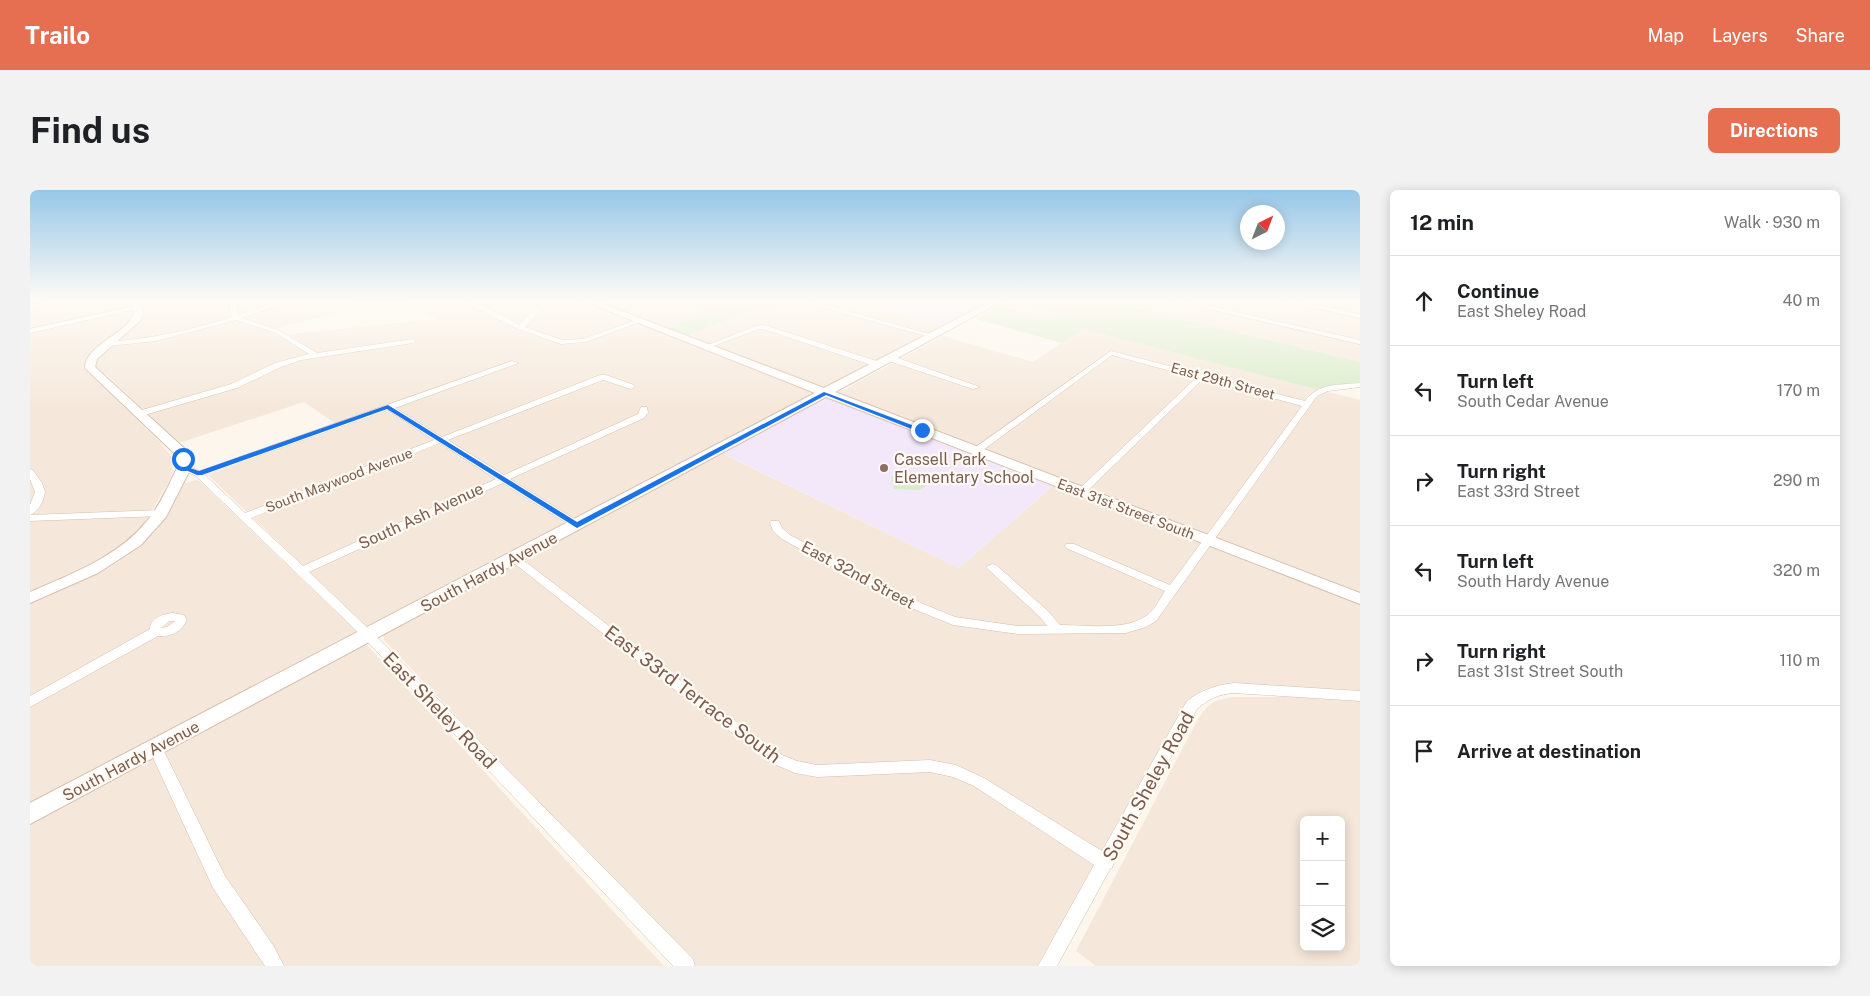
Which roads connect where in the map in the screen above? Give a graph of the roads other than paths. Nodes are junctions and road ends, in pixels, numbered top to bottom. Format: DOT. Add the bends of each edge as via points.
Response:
graph roads {
  1 [pos="117,336"];
  2 [pos="174,336"];
  3 [pos="285,336"];
  4 [pos="541,336"];
  5 [pos="598,336"];
  6 [pos="678,336"];
  7 [pos="734,336"];
  8 [pos="792,336"];
  9 [pos="934,336"];
  10 [pos="1334,336"];
  11 [pos="413,341"];
  12 [pos="1360,342"];
  13 [pos="108,344"];
  14 [pos="706,347"];
  15 [pos="315,354"];
  16 [pos="892,359"];
  17 [pos="515,363"];
  18 [pos="880,365"];
  19 [pos="1202,376"];
  20 [pos="1360,385"];
  21 [pos="976,386"];
  22 [pos="631,387"];
  23 [pos="826,393"];
  24 [pos="1305,404"];
  25 [pos="388,407"];
  26 [pos="644,409"];
  27 [pos="138,414"];
  28 [pos="442,440"];
  29 [pos="976,451"];
  30 [pos="184,468"];
  31 [pos="30,472"];
  32 [pos="199,474"];
  33 [pos="503,479"];
  34 [pos="1081,492"];
  35 [pos="30,512"];
  36 [pos="161,513"];
  37 [pos="243,517"];
  38 [pos="30,518"];
  39 [pos="775,523"];
  40 [pos="577,525"];
  41 [pos="1208,541"];
  42 [pos="1070,546"];
  43 [pos="514,558"];
  44 [pos="992,567"];
  45 [pos="302,570"];
  46 [pos="1173,590"];
  47 [pos="30,598"];
  48 [pos="1360,599"];
  49 [pos="1056,629"];
  50 [pos="156,631"];
  51 [pos="369,636"];
  52 [pos="1360,696"];
  53 [pos="30,702"];
  54 [pos="156,749"];
  55 [pos="30,814"];
  56 [pos="1106,863"];
  57 [pos="275,966"];
  58 [pos="686,966"];
  59 [pos="1047,966"];
  1 -- 13 [label="street"];
  2 -- 13 [label="street"];
  3 -- 15 [label="street"];
  4 -- 5 [label="street" via="568,342"];
  6 -- 14 [label="street, East 31st Street South"];
  7 -- 14 [label="street"];
  8 -- 18 [label="street"];
  9 -- 16 [label="street, South Hardy Avenue"];
  10 -- 12 [label="street"];
  11 -- 15 [label="street"];
  13 -- 27 [label="street" via="93,357 90,368"];
  14 -- 23 [label="street, East 31st Street South"];
  15 -- 27 [label="street" via="291,360 217,391"];
  16 -- 18 [label="street, South Hardy Avenue"];
  16 -- 21 [label="street"];
  17 -- 25 [label="street"];
  18 -- 23 [label="street, South Hardy Avenue"];
  19 -- 24 [label="street, East 29th Street"];
  19 -- 29 [label="street, East 29th Street" via="1111,353"];
  19 -- 34 [label="street"];
  20 -- 24 [label="street, East 32nd Street" via="1327,389 1314,394"];
  22 -- 28 [label="street, South Maywood Avenue" via="603,377"];
  23 -- 29 [label="street, East 31st Street South"];
  23 -- 40 [label="street, South Hardy Avenue"];
  24 -- 41 [label="street, East 32nd Street"];
  25 -- 28 [label="street"];
  25 -- 32 [label="street"];
  26 -- 33 [label="street, South Ash Avenue" via="641,416"];
  27 -- 30 [label="street" via="180,452"];
  28 -- 33 [label="street"];
  28 -- 37 [label="street, South Maywood Avenue"];
  29 -- 34 [label="street, East 31st Street South"];
  30 -- 32 [label="street, East Sheley Road"];
  30 -- 36 [label="street"];
  31 -- 35 [label="street" via="41,493"];
  32 -- 37 [label="street, East Sheley Road"];
  33 -- 40 [label="street"];
  33 -- 45 [label="street, South Ash Avenue"];
  34 -- 41 [label="street, East 31st Street South"];
  36 -- 38 [label="street"];
  36 -- 47 [label="street" via="147,532 109,559"];
  37 -- 45 [label="street, East Sheley Road"];
  39 -- 49 [label="street, East 32nd Street" via="786,537 903,600 948,619 989,628"];
  40 -- 43 [label="street, South Hardy Avenue"];
  41 -- 46 [label="street, East 32nd Street"];
  41 -- 48 [label="street, East 31st Street South"];
  42 -- 46 [label="street"];
  43 -- 51 [label="street, South Hardy Avenue"];
  43 -- 56 [label="street, East 33rd Terrace South" via="777,759 817,771 930,766 956,771 979,782"];
  44 -- 49 [label="street"];
  45 -- 51 [label="street, East Sheley Road"];
  46 -- 49 [label="street, East 32nd Street" via="1152,618 1142,624 1126,629"];
  50 -- 53 [label="street"];
  51 -- 54 [label="street, South Hardy Avenue"];
  51 -- 58 [label="street, East Sheley Road"];
  52 -- 56 [label="street, South Sheley Road" via="1234,688 1202,695 1192,705"];
  54 -- 55 [label="street, South Hardy Avenue"];
  54 -- 57 [label="street" via="219,882"];
  56 -- 59 [label="street, South Sheley Road"];
}
